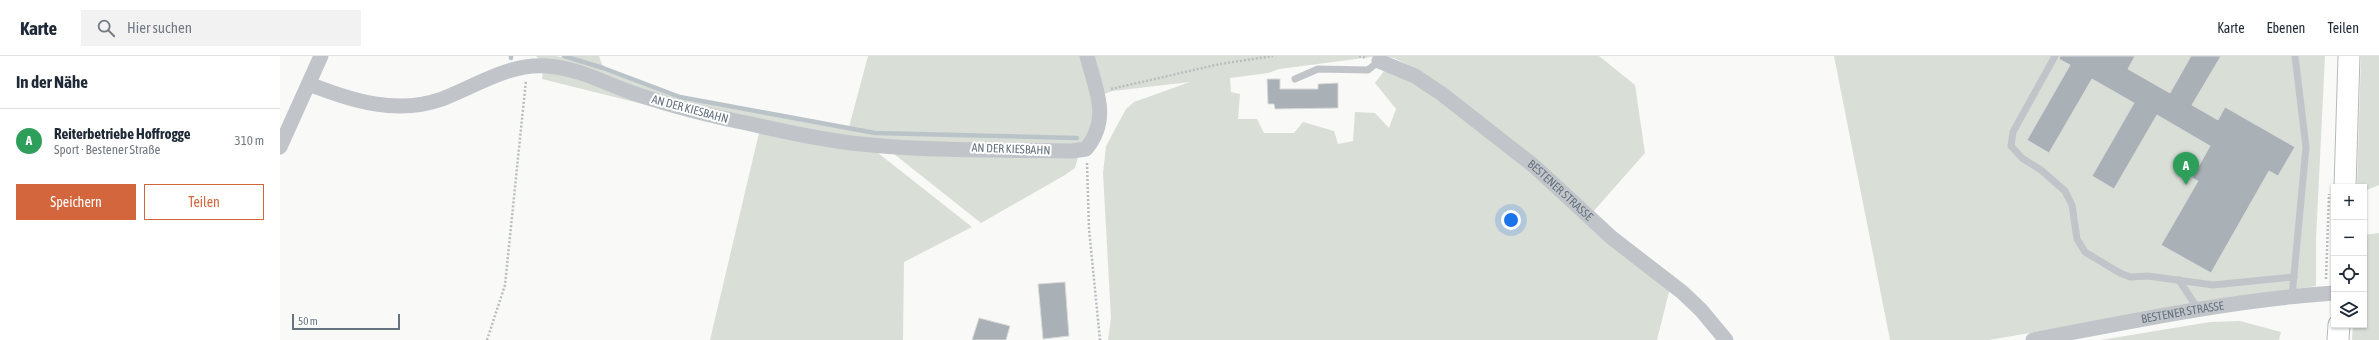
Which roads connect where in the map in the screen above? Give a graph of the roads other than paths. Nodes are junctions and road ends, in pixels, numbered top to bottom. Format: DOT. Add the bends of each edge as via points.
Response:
graph roads {
  1 [pos="321,56"];
  2 [pos="1087,56"];
  3 [pos="2055,56"];
  4 [pos="2295,56"];
  5 [pos="2349,56"];
  6 [pos="1379,61"];
  7 [pos="1294,79"];
  8 [pos="309,84"];
  9 [pos="280,147"];
  10 [pos="2337,184"];
  11 [pos="2294,277"];
  12 [pos="2179,280"];
  13 [pos="2330,294"];
  14 [pos="2292,296"];
  15 [pos="2198,309"];
  16 [pos="2339,328"];
  17 [pos="1726,340"];
  18 [pos="2033,340"];
  19 [pos="2338,340"];
  1 -- 8 [label="street"];
  2 -- 8 [label="street, AN DER KIESBAHN" via="1100,102 1100,122 1095,137 1086,149 1028,150 853,143 752,125 676,107 568,68 544,65 509,71 443,99 415,106 368,103 341,97"];
  3 -- 12 [label="lane" via="2013,132 2011,146 2022,158 2041,170 2065,191 2072,205 2077,240 2085,252 2130,277 2148,276"];
  4 -- 11 [label="lane" via="2306,147"];
  5 -- 10 [label="street"];
  6 -- 7 [label="lane" via="1368,70 1318,69"];
  6 -- 17 [label="street, BESTENER STRASSE" via="1415,76 1442,94 1534,166 1617,242 1682,292"];
  8 -- 9 [label="street"];
  11 -- 12 [label="lane" via="2213,285"];
  11 -- 14 [label="lane"];
  12 -- 15 [label="lane"];
  13 -- 14 [label="street, BESTENER STRASSE"];
  14 -- 15 [label="street, BESTENER STRASSE"];
  15 -- 18 [label="street, BESTENER STRASSE"];
  16 -- 19 [label="street"];
}
